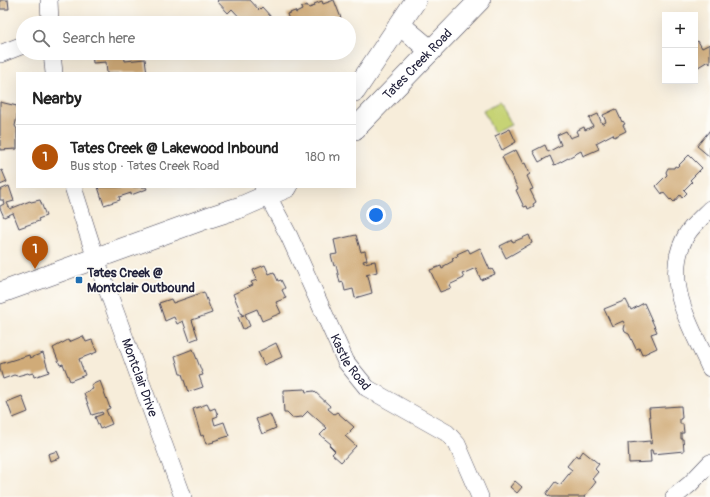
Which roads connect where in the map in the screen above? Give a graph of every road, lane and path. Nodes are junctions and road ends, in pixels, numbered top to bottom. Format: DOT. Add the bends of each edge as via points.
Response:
graph roads {
  1 [pos="49,0"];
  2 [pos="416,0"];
  3 [pos="480,0"];
  4 [pos="50,16"];
  5 [pos="400,24"];
  6 [pos="16,48"];
  7 [pos="431,51"];
  8 [pos="0,54"];
  9 [pos="53,60"];
  10 [pos="54,72"];
  11 [pos="356,90"];
  12 [pos="356,128"];
  13 [pos="73,188"];
  14 [pos="279,188"];
  15 [pos="262,190"];
  16 [pos="710,209"];
  17 [pos="96,259"];
  18 [pos="0,294"];
  19 [pos="710,368"];
  20 [pos="710,462"];
  21 [pos="183,497"];
  22 [pos="480,497"];
  23 [pos="674,497"];
  1 -- 4 [label="street"];
  2 -- 5 [label="main road"];
  3 -- 7 [label="main road, Tates Creek Road"];
  5 -- 7 [label="main road"];
  5 -- 11 [label="main road"];
  6 -- 8 [label="street"];
  7 -- 12 [label="main road, Tates Creek Road"];
  9 -- 10 [label="street"];
  13 -- 17 [label="street, Montclair Drive"];
  14 -- 15 [label="main road"];
  15 -- 17 [label="main road" via="241,208"];
  15 -- 22 [label="street, Kastle Road" via="289,236 346,362 367,388 447,433 457,444"];
  16 -- 19 [label="street" via="688,234 680,249 676,276 679,297 686,316"];
  17 -- 18 [label="main road"];
  17 -- 21 [label="street, Montclair Drive"];
  20 -- 23 [label="street"];
}
